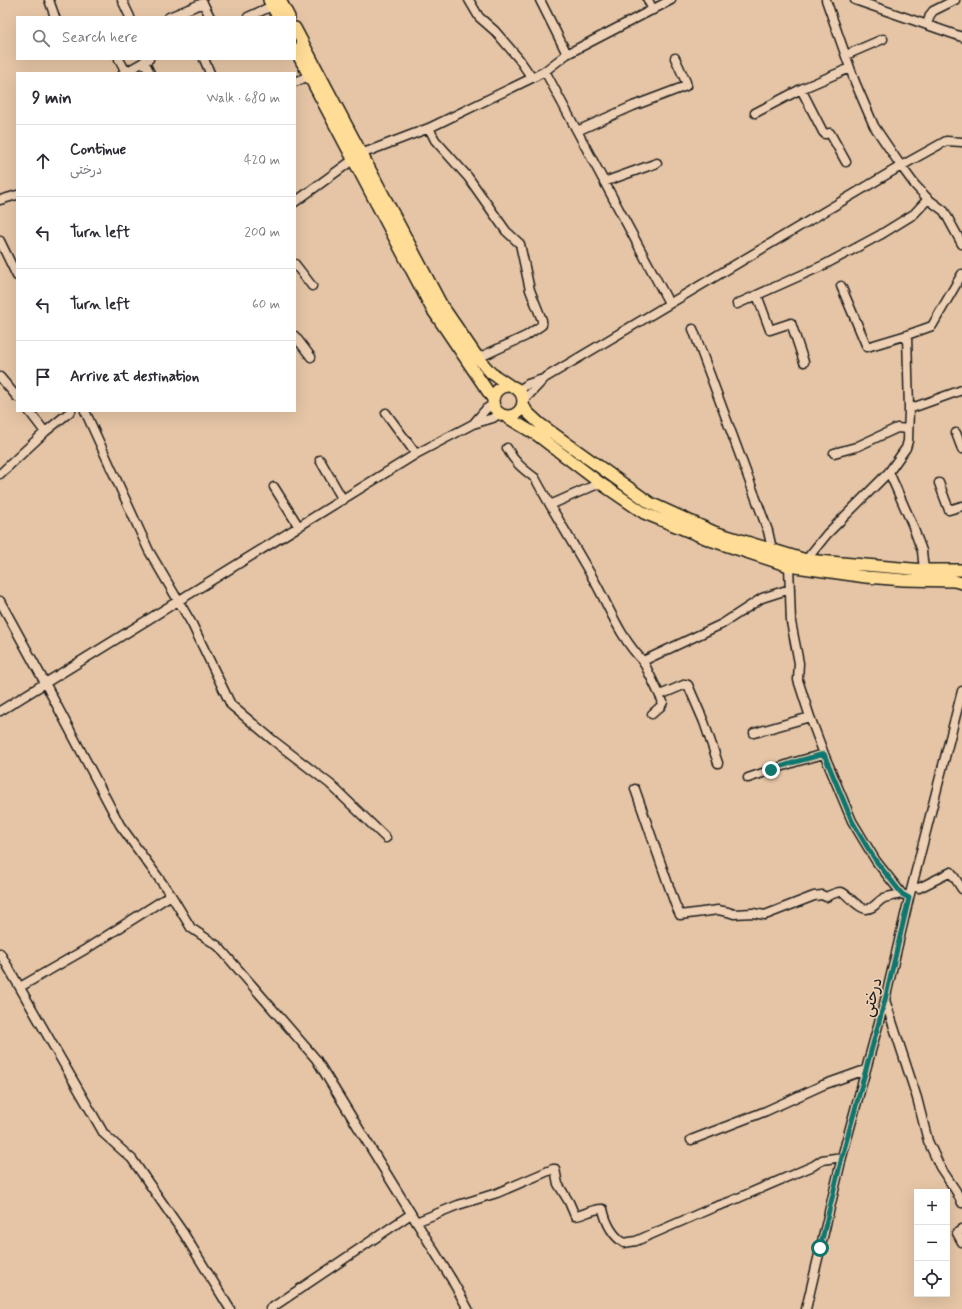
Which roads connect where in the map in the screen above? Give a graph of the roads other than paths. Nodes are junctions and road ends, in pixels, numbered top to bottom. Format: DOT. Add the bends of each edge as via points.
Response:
graph roads {
  1 [pos="48,0"];
  2 [pos="122,0"];
  3 [pos="469,0"];
  4 [pos="540,0"];
  5 [pos="648,0"];
  6 [pos="671,0"];
  7 [pos="826,0"];
  8 [pos="854,0"];
  9 [pos="956,0"];
  10 [pos="274,2"];
  11 [pos="653,10"];
  12 [pos="55,16"];
  13 [pos="130,16"];
  14 [pos="171,16"];
  15 [pos="210,16"];
  16 [pos="250,16"];
  17 [pos="278,16"];
  18 [pos="288,16"];
  19 [pos="927,25"];
  20 [pos="296,30"];
  21 [pos="962,36"];
  22 [pos="883,39"];
  23 [pos="296,51"];
  24 [pos="567,54"];
  25 [pos="846,55"];
  26 [pos="675,58"];
  27 [pos="119,60"];
  28 [pos="147,60"];
  29 [pos="204,60"];
  30 [pos="850,68"];
  31 [pos="545,71"];
  32 [pos="125,72"];
  33 [pos="150,72"];
  34 [pos="210,72"];
  35 [pos="309,76"];
  36 [pos="532,78"];
  37 [pos="296,82"];
  38 [pos="801,89"];
  39 [pos="755,113"];
  40 [pos="429,128"];
  41 [pos="578,131"];
  42 [pos="962,142"];
  43 [pos="357,157"];
  44 [pos="846,162"];
  45 [pos="657,163"];
  46 [pos="901,166"];
  47 [pos="604,182"];
  48 [pos="16,195"];
  49 [pos="928,199"];
  50 [pos="0,200"];
  51 [pos="296,201"];
  52 [pos="0,241"];
  53 [pos="962,244"];
  54 [pos="296,265"];
  55 [pos="16,274"];
  56 [pos="962,274"];
  57 [pos="312,286"];
  58 [pos="841,286"];
  59 [pos="757,295"];
  60 [pos="669,303"];
  61 [pos="737,304"];
  62 [pos="693,329"];
  63 [pos="907,335"];
  64 [pos="296,337"];
  65 [pos="311,357"];
  66 [pos="478,358"];
  67 [pos="804,362"];
  68 [pos="0,377"];
  69 [pos="962,390"];
  70 [pos="16,395"];
  71 [pos="519,395"];
  72 [pos="498,408"];
  73 [pos="909,409"];
  74 [pos="30,412"];
  75 [pos="70,412"];
  76 [pos="85,412"];
  77 [pos="386,412"];
  78 [pos="908,429"];
  79 [pos="45,432"];
  80 [pos="956,433"];
  81 [pos="507,448"];
  82 [pos="962,449"];
  83 [pos="416,454"];
  84 [pos="834,454"];
  85 [pos="320,460"];
  86 [pos="1,472"];
  87 [pos="889,472"];
  88 [pos="600,483"];
  89 [pos="939,483"];
  90 [pos="274,487"];
  91 [pos="342,500"];
  92 [pos="550,505"];
  93 [pos="962,506"];
  94 [pos="299,527"];
  95 [pos="772,550"];
  96 [pos="806,560"];
  97 [pos="789,566"];
  98 [pos="924,570"];
  99 [pos="962,570"];
  100 [pos="962,583"];
  101 [pos="790,589"];
  102 [pos="0,601"];
  103 [pos="178,601"];
  104 [pos="643,660"];
  105 [pos="45,683"];
  106 [pos="962,691"];
  107 [pos="660,695"];
  108 [pos="0,711"];
  109 [pos="652,714"];
  110 [pos="810,717"];
  111 [pos="754,733"];
  112 [pos="824,754"];
  113 [pos="718,763"];
  114 [pos="748,778"];
  115 [pos="635,789"];
  116 [pos="386,838"];
  117 [pos="912,886"];
  118 [pos="962,888"];
  119 [pos="171,895"];
  120 [pos="906,896"];
  121 [pos="0,953"];
  122 [pos="20,987"];
  123 [pos="885,1000"];
  124 [pos="865,1070"];
  125 [pos="691,1140"];
  126 [pos="842,1157"];
  127 [pos="962,1202"];
  128 [pos="411,1214"];
  129 [pos="416,1222"];
  130 [pos="962,1229"];
  131 [pos="962,1242"];
  132 [pos="230,1309"];
  133 [pos="270,1309"];
  134 [pos="468,1309"];
  135 [pos="806,1309"];
  1 -- 12 [label="street"];
  2 -- 13 [label="street"];
  3 -- 36 [label="street" via="480,17 519,59"];
  4 -- 24 [label="street"];
  5 -- 11 [label="street"];
  6 -- 11 [label="street"];
  7 -- 25 [label="street"];
  8 -- 19 [label="street"];
  9 -- 19 [label="street" via="933,11"];
  10 -- 16 [label="street"];
  10 -- 17 [label="highway"];
  10 -- 18 [label="highway"];
  11 -- 24 [label="street"];
  14 -- 15 [label="street" via="203,3"];
  19 -- 21 [label="street"];
  20 -- 43 [label="highway"];
  22 -- 25 [label="street"];
  23 -- 35 [label="highway"];
  24 -- 31 [label="street"];
  25 -- 30 [label="street"];
  26 -- 41 [label="street" via="686,86"];
  27 -- 32 [label="street"];
  28 -- 32 [label="street"];
  28 -- 33 [label="street"];
  29 -- 34 [label="street"];
  30 -- 38 [label="street"];
  30 -- 46 [label="street" via="874,126"];
  31 -- 36 [label="street"];
  31 -- 41 [label="street"];
  35 -- 37 [label="street"];
  35 -- 43 [label="highway"];
  36 -- 40 [label="street"];
  38 -- 39 [label="street"];
  38 -- 44 [label="street" via="823,132 830,133"];
  40 -- 43 [label="street"];
  40 -- 66 [label="street" via="435,140 468,176 506,231 520,244 530,290 542,320 542,325 526,336"];
  41 -- 47 [label="street"];
  42 -- 46 [label="street" via="946,141"];
  43 -- 51 [label="street"];
  43 -- 66 [label="highway" via="441,304"];
  43 -- 72 [label="highway" via="432,309"];
  45 -- 47 [label="street"];
  46 -- 49 [label="street"];
  46 -- 60 [label="street"];
  47 -- 60 [label="street"];
  48 -- 50 [label="street"];
  49 -- 53 [label="street" via="944,211"];
  49 -- 59 [label="street" via="914,214 880,235 824,265"];
  52 -- 55 [label="street"];
  54 -- 57 [label="street"];
  56 -- 63 [label="street" via="932,326"];
  58 -- 63 [label="street" via="867,347"];
  59 -- 61 [label="street"];
  59 -- 67 [label="street" via="770,330 791,323"];
  60 -- 71 [label="street"];
  62 -- 95 [label="street" via="768,531"];
  63 -- 73 [label="street"];
  64 -- 65 [label="street"];
  66 -- 71 [label="highway" via="491,373"];
  68 -- 70 [label="street"];
  69 -- 73 [label="street"];
  71 -- 72 [label="highway" via="520,410 516,414 511,416"];
  71 -- 72 [label="highway" via="503,386 498,389 495,394"];
  71 -- 95 [label="highway" via="527,412 540,424 650,503 714,532"];
  72 -- 83 [label="street" via="486,409 473,424"];
  72 -- 88 [label="highway"];
  73 -- 78 [label="street"];
  74 -- 79 [label="street"];
  75 -- 79 [label="street"];
  76 -- 103 [label="street" via="149,551"];
  77 -- 83 [label="street"];
  78 -- 84 [label="street" via="897,428"];
  78 -- 87 [label="street" via="906,448"];
  79 -- 86 [label="street"];
  80 -- 82 [label="street"];
  81 -- 92 [label="street" via="521,468 535,478"];
  83 -- 91 [label="street"];
  85 -- 91 [label="street"];
  87 -- 96 [label="street" via="827,534"];
  87 -- 98 [label="street" via="920,544"];
  88 -- 92 [label="street"];
  88 -- 97 [label="highway" via="644,513 710,540"];
  89 -- 93 [label="street" via="949,510"];
  90 -- 94 [label="street"];
  91 -- 94 [label="street"];
  92 -- 104 [label="street" via="618,626"];
  94 -- 103 [label="street"];
  95 -- 96 [label="highway"];
  96 -- 98 [label="highway"];
  97 -- 100 [label="highway" via="897,580"];
  97 -- 101 [label="street"];
  98 -- 99 [label="highway"];
  101 -- 104 [label="street" via="762,598 722,624"];
  101 -- 110 [label="street" via="791,622 800,663 798,680"];
  102 -- 105 [label="street"];
  103 -- 105 [label="street"];
  103 -- 116 [label="street" via="192,624 231,705 330,784"];
  104 -- 107 [label="street"];
  105 -- 108 [label="street"];
  105 -- 119 [label="street" via="120,825"];
  106 -- 117 [label="street, درختی"];
  107 -- 109 [label="street" via="663,704"];
  107 -- 113 [label="street" via="688,684"];
  110 -- 111 [label="street"];
  110 -- 112 [label="street"];
  112 -- 114 [label="street"];
  112 -- 120 [label="street" via="852,821 876,861"];
  115 -- 120 [label="street" via="680,915 718,910 734,914 765,915 814,896 826,897 840,892 867,909 872,908 883,898"];
  117 -- 118 [label="street" via="919,888 951,872"];
  117 -- 120 [label="street, درختی"];
  119 -- 122 [label="street"];
  119 -- 128 [label="street" via="191,928 218,946 316,1059"];
  120 -- 123 [label="street, درختی"];
  121 -- 122 [label="street"];
  122 -- 132 [label="street" via="104,1134 132,1159 184,1234"];
  123 -- 124 [label="street, درختی"];
  123 -- 127 [label="street" via="917,1098 928,1141 940,1167"];
  124 -- 125 [label="street" via="822,1085 766,1111"];
  124 -- 126 [label="street, درختی"];
  126 -- 129 [label="street" via="822,1160 694,1217 636,1241 624,1243 614,1236 603,1209 575,1216 553,1169 497,1193"];
  126 -- 135 [label="street, درختی"];
  128 -- 129 [label="street"];
  128 -- 133 [label="street"];
  129 -- 134 [label="street"];
  130 -- 131 [label="street" via="957,1233"];
}
